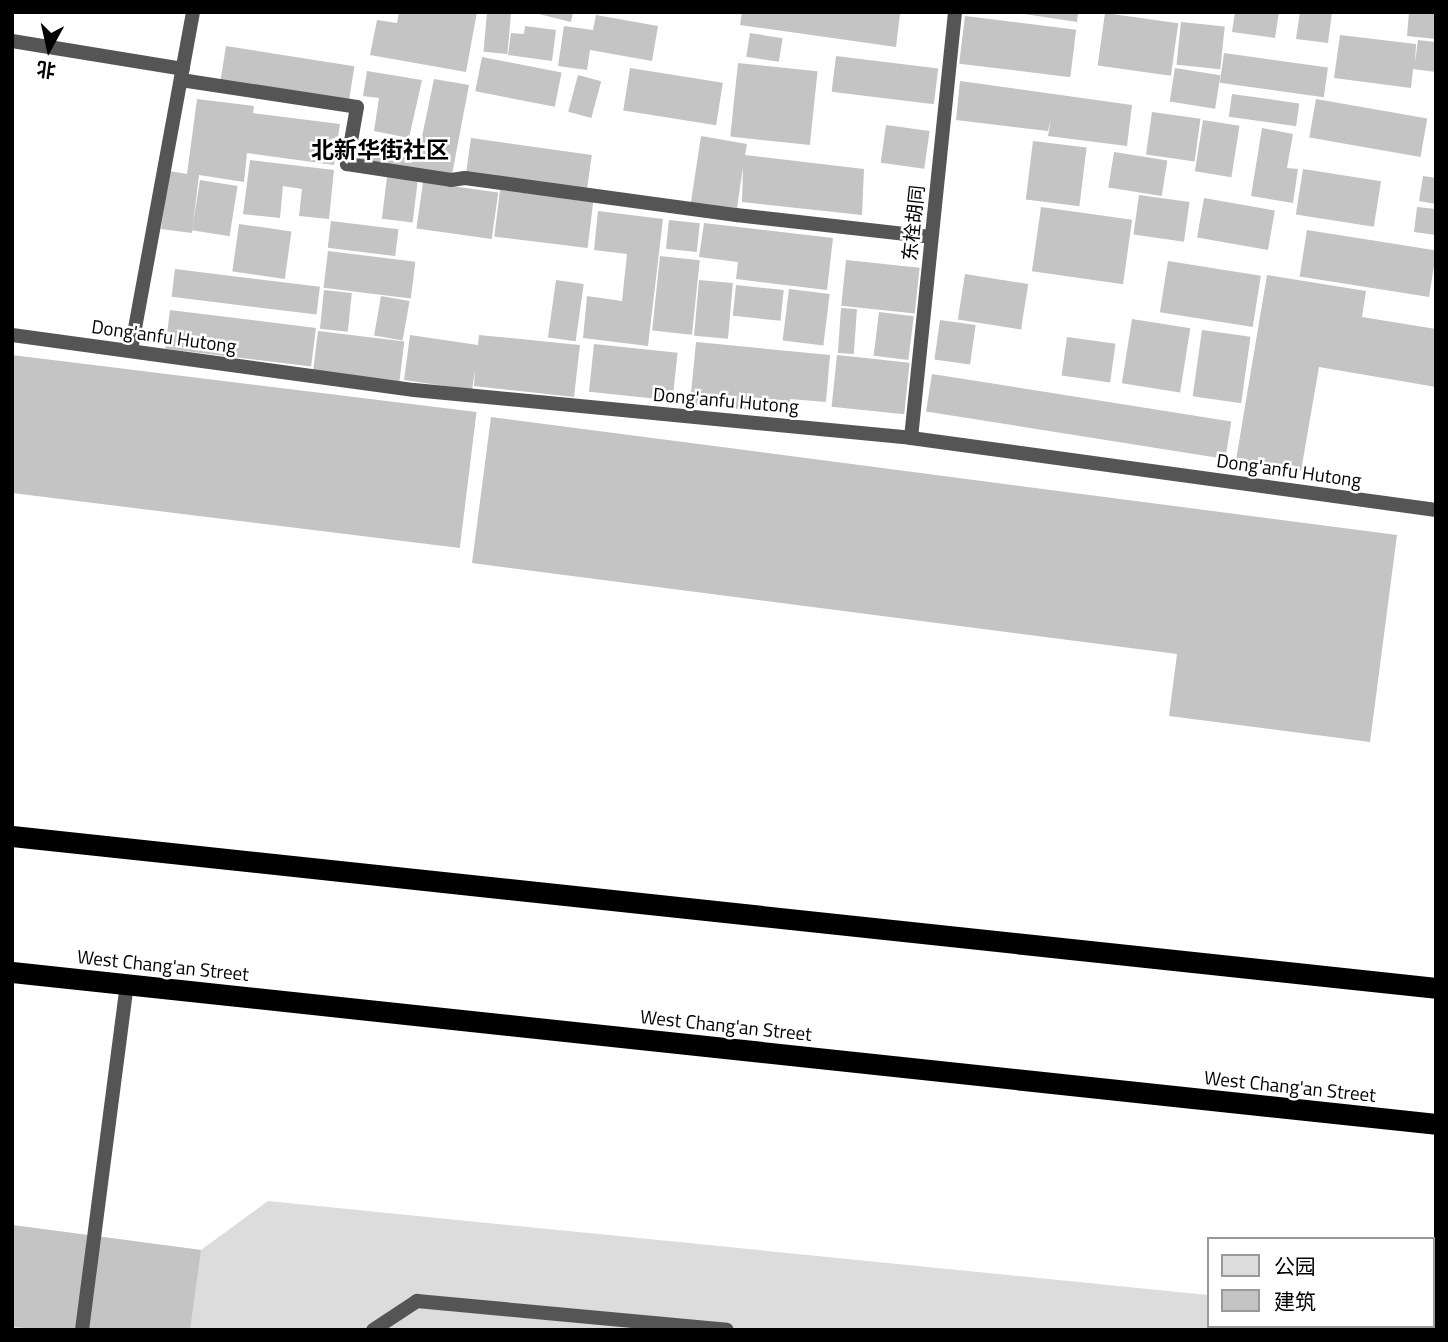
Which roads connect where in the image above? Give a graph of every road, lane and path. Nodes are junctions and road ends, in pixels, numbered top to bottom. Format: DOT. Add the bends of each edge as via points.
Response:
graph roads {
  1 [pos="194,12"];
  2 [pos="955,12"];
  3 [pos="12,41"];
  4 [pos="182,74"];
  5 [pos="931,237"];
  6 [pos="12,335"];
  7 [pos="131,351"];
  8 [pos="911,438"];
  9 [pos="1436,510"];
  10 [pos="12,836"];
  11 [pos="12,972"];
  12 [pos="127,984"];
  13 [pos="1436,988"];
  14 [pos="1436,1124"];
  15 [pos="82,1330"];
  16 [pos="373,1330"];
  17 [pos="727,1330"];
  1 -- 4 [label="lane"];
  2 -- 5 [label="lane, 东栓胡同"];
  3 -- 4 [label="lane"];
  4 -- 5 [label="lane" via="357,107 347,164"];
  4 -- 7 [label="lane"];
  5 -- 8 [label="lane, 东栓胡同"];
  6 -- 7 [label="lane, Dong'anfu Hutong"];
  7 -- 8 [label="lane, Dong'anfu Hutong" via="442,393"];
  8 -- 9 [label="lane, Dong'anfu Hutong"];
  10 -- 13 [label="highway"];
  11 -- 12 [label="highway, West Chang'an Street"];
  12 -- 14 [label="highway, West Chang'an Street"];
  12 -- 15 [label="lane"];
  16 -- 17 [label="lane" via="416,1301"];
}
